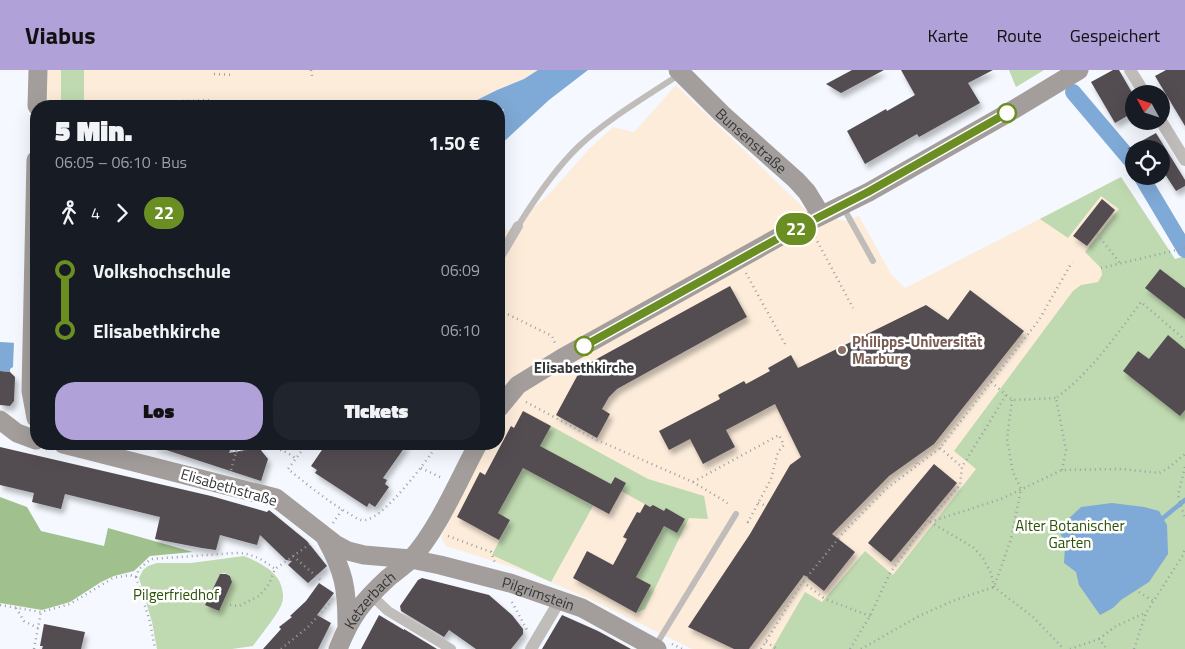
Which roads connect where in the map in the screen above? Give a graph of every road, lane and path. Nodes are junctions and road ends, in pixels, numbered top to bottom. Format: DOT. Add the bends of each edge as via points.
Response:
graph roads {
  1 [pos="38,70"];
  2 [pos="311,70"];
  3 [pos="1079,70"];
  4 [pos="1130,70"];
  5 [pos="679,73"];
  6 [pos="214,74"];
  7 [pos="234,75"];
  8 [pos="312,76"];
  9 [pos="1139,85"];
  10 [pos="37,100"];
  11 [pos="1167,130"];
  12 [pos="1185,160"];
  13 [pos="842,206"];
  14 [pos="821,215"];
  15 [pos="518,226"];
  16 [pos="1097,234"];
  17 [pos="817,240"];
  18 [pos="505,248"];
  19 [pos="1185,248"];
  20 [pos="739,261"];
  21 [pos="873,261"];
  22 [pos="1072,262"];
  23 [pos="1120,263"];
  24 [pos="1101,268"];
  25 [pos="853,308"];
  26 [pos="505,313"];
  27 [pos="1185,340"];
  28 [pos="784,344"];
  29 [pos="562,358"];
  30 [pos="991,382"];
  31 [pos="1006,395"];
  32 [pos="1056,398"];
  33 [pos="505,400"];
  34 [pos="1012,400"];
  35 [pos="30,401"];
  36 [pos="505,401"];
  37 [pos="0,421"];
  38 [pos="30,438"];
  39 [pos="940,448"];
  40 [pos="87,450"];
  41 [pos="244,450"];
  42 [pos="281,450"];
  43 [pos="303,450"];
  44 [pos="434,450"];
  45 [pos="475,450"];
  46 [pos="236,452"];
  47 [pos="1185,454"];
  48 [pos="296,459"];
  49 [pos="913,460"];
  50 [pos="918,465"];
  51 [pos="962,467"];
  52 [pos="1185,467"];
  53 [pos="421,468"];
  54 [pos="1062,470"];
  55 [pos="229,474"];
  56 [pos="443,479"];
  57 [pos="693,482"];
  58 [pos="1021,489"];
  59 [pos="758,503"];
  60 [pos="767,506"];
  61 [pos="342,510"];
  62 [pos="736,514"];
  63 [pos="1185,520"];
  64 [pos="929,522"];
  65 [pos="432,530"];
  66 [pos="321,535"];
  67 [pos="1185,548"];
  68 [pos="491,552"];
  69 [pos="293,556"];
  70 [pos="411,559"];
  71 [pos="275,569"];
  72 [pos="136,577"];
  73 [pos="323,582"];
  74 [pos="803,582"];
  75 [pos="994,587"];
  76 [pos="1139,592"];
  77 [pos="370,594"];
  78 [pos="333,599"];
  79 [pos="560,600"];
  80 [pos="1153,601"];
  81 [pos="0,605"];
  82 [pos="230,605"];
  83 [pos="16,608"];
  84 [pos="41,612"];
  85 [pos="1146,613"];
  86 [pos="520,616"];
  87 [pos="870,616"];
  88 [pos="522,620"];
  89 [pos="347,626"];
  90 [pos="39,628"];
  91 [pos="1099,639"];
  92 [pos="766,642"];
  93 [pos="656,648"];
  94 [pos="34,649"];
  95 [pos="155,649"];
  96 [pos="281,649"];
  97 [pos="338,649"];
  98 [pos="451,649"];
  99 [pos="531,649"];
  100 [pos="761,649"];
  101 [pos="777,649"];
  102 [pos="850,649"];
  103 [pos="861,649"];
  104 [pos="1064,649"];
  105 [pos="1070,649"];
  106 [pos="1107,649"];
  107 [pos="1134,649"];
  1 -- 10 [label="main road"];
  2 -- 8 [label="path"];
  3 -- 13 [label="main road"];
  4 -- 9 [label="street"];
  5 -- 14 [label="main road, Bunsenstraße" via="796,180"];
  5 -- 15 [label="lane" via="579,147 537,195"];
  6 -- 7 [label="path"];
  11 -- 12 [label="street"];
  13 -- 14 [label="main road"];
  13 -- 21 [label="lane"];
  14 -- 20 [label="main road"];
  15 -- 18 [label="street"];
  16 -- 23 [label="path"];
  17 -- 25 [label="path"];
  19 -- 23 [label="path"];
  20 -- 28 [label="path"];
  20 -- 29 [label="main road"];
  22 -- 30 [label="path" via="1039,320"];
  23 -- 24 [label="path"];
  26 -- 29 [label="path" via="552,336"];
  27 -- 32 [label="path" via="1140,302 1108,347 1074,384"];
  29 -- 33 [label="main road" via="529,377"];
  30 -- 31 [label="path"];
  30 -- 39 [label="path"];
  31 -- 34 [label="path"];
  31 -- 51 [label="path"];
  32 -- 34 [label="path"];
  32 -- 54 [label="path" via="1066,450"];
  34 -- 58 [label="path" via="1007,439 1013,472"];
  35 -- 37 [label="main road" via="14,418"];
  36 -- 57 [label="path"];
  37 -- 38 [label="main road"];
  39 -- 50 [label="path"];
  39 -- 51 [label="path"];
  40 -- 66 [label="main road, Elisabethstraße" via="276,498"];
  41 -- 46 [label="path"];
  42 -- 48 [label="path"];
  43 -- 48 [label="path"];
  44 -- 53 [label="path"];
  45 -- 65 [label="main road, Ketzerbach"];
  46 -- 55 [label="path"];
  47 -- 54 [label="path" via="1159,473 1122,469"];
  48 -- 61 [label="path" via="288,469"];
  49 -- 50 [label="path"];
  50 -- 74 [label="path" via="886,489"];
  51 -- 64 [label="path" via="960,484"];
  52 -- 63 [label="path" via="1178,495"];
  53 -- 56 [label="path"];
  53 -- 61 [label="path" via="382,512 371,519 361,520"];
  54 -- 58 [label="path"];
  57 -- 59 [label="path" via="779,435 784,445 778,452 771,479"];
  57 -- 62 [label="path" via="726,502"];
  58 -- 64 [label="path"];
  58 -- 75 [label="path" via="1011,538"];
  59 -- 60 [label="path"];
  59 -- 62 [label="path" via="748,522"];
  61 -- 66 [label="path"];
  62 -- 93 [label="lane"];
  64 -- 75 [label="path" via="973,547 983,558"];
  64 -- 87 [label="path" via="890,573"];
  65 -- 68 [label="path"];
  65 -- 70 [label="main road, Ketzerbach"];
  66 -- 69 [label="path"];
  66 -- 70 [label="main road, Elisabethstraße" via="358,554"];
  66 -- 89 [label="main road" via="337,559 344,578"];
  67 -- 80 [label="path"];
  69 -- 71 [label="path"];
  69 -- 73 [label="path"];
  70 -- 77 [label="main road, Ketzerbach"];
  70 -- 79 [label="main road, Pilgrimstein" via="469,572"];
  71 -- 72 [label="path" via="258,557 235,553 151,559"];
  71 -- 82 [label="path" via="259,596 239,606"];
  72 -- 84 [label="path" via="113,578 70,604"];
  72 -- 95 [label="path"];
  74 -- 87 [label="path" via="825,599"];
  74 -- 92 [label="path"];
  75 -- 103 [label="path" via="919,616"];
  75 -- 104 [label="path" via="1032,617"];
  76 -- 80 [label="path"];
  77 -- 89 [label="main road, Ketzerbach"];
  77 -- 98 [label="street" via="388,611"];
  78 -- 96 [label="path"];
  79 -- 93 [label="main road, Pilgrimstein" via="582,608"];
  79 -- 99 [label="street"];
  80 -- 85 [label="path"];
  81 -- 83 [label="path"];
  83 -- 84 [label="path"];
  83 -- 90 [label="path" via="24,621"];
  84 -- 90 [label="path"];
  85 -- 91 [label="path" via="1116,626"];
  85 -- 107 [label="path"];
  86 -- 88 [label="path"];
  87 -- 102 [label="path"];
  89 -- 97 [label="main road, Ketzerbach"];
  90 -- 94 [label="path"];
  91 -- 105 [label="path"];
  91 -- 106 [label="path"];
  92 -- 100 [label="path"];
  92 -- 101 [label="path"];
}
